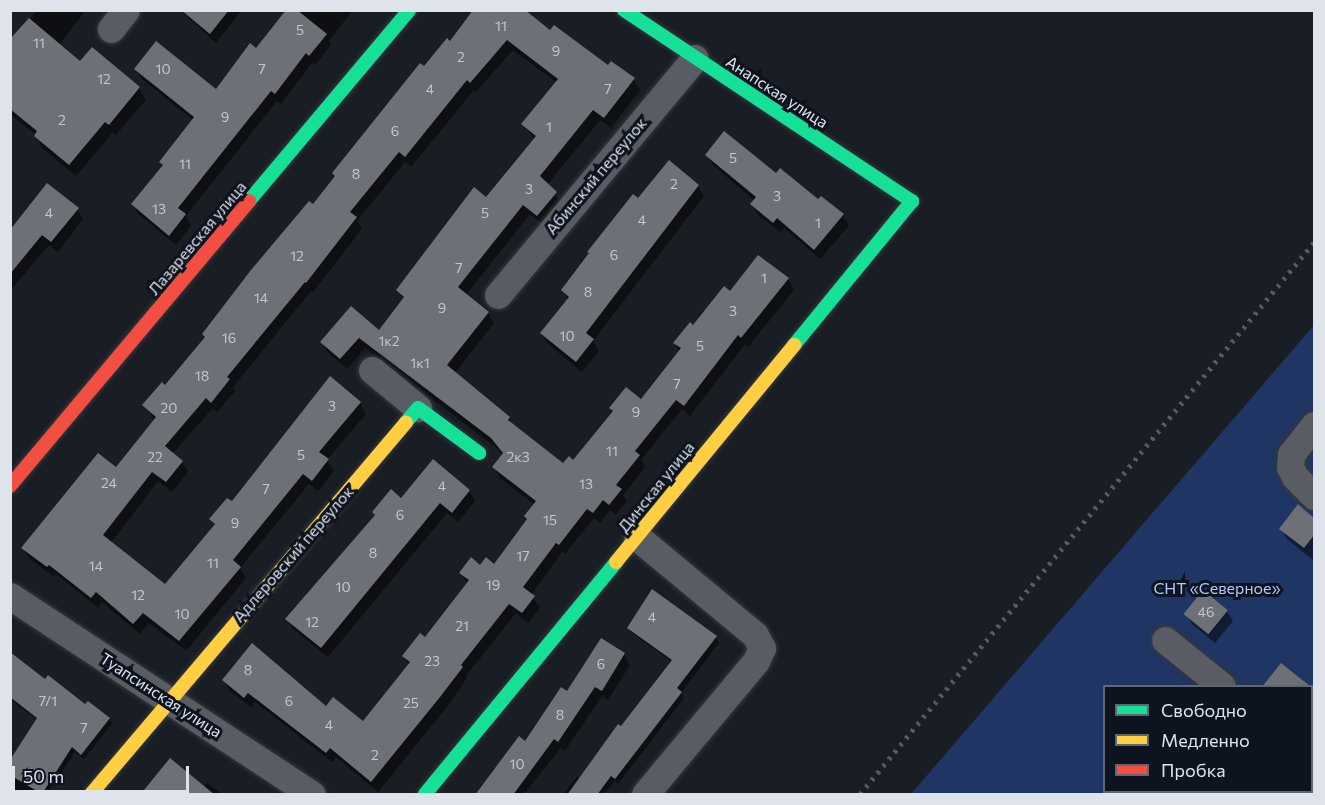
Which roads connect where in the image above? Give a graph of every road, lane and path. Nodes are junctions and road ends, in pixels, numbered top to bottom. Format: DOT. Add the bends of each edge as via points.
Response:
graph roads {
  1 [pos="409,10"];
  2 [pos="624,10"];
  3 [pos="695,57"];
  4 [pos="912,201"];
  5 [pos="498,295"];
  6 [pos="372,370"];
  7 [pos="418,408"];
  8 [pos="1314,425"];
  9 [pos="479,453"];
  10 [pos="10,486"];
  11 [pos="1309,492"];
  12 [pos="637,537"];
  13 [pos="10,596"];
  14 [pos="1165,640"];
  15 [pos="1220,685"];
  16 [pos="168,700"];
  17 [pos="91,795"];
  18 [pos="312,795"];
  19 [pos="425,795"];
  20 [pos="645,795"];
  1 -- 10 [label="street, Лазаревская улица"];
  2 -- 3 [label="street, Анапская улица"];
  3 -- 4 [label="street, Анапская улица"];
  3 -- 5 [label="street, Абинский переулок"];
  4 -- 12 [label="street, Динская улица"];
  6 -- 7 [label="street"];
  7 -- 9 [label="street"];
  7 -- 16 [label="street, Адлеровский переулок"];
  8 -- 11 [label="street" via="1291,454 1290,467"];
  12 -- 19 [label="street, Динская улица"];
  12 -- 20 [label="street" via="755,635 762,648 756,661"];
  13 -- 16 [label="street, Туапсинская улица"];
  14 -- 15 [label="street"];
  16 -- 17 [label="street, Адлеровский переулок"];
  16 -- 18 [label="street, Туапсинская улица"];
}
